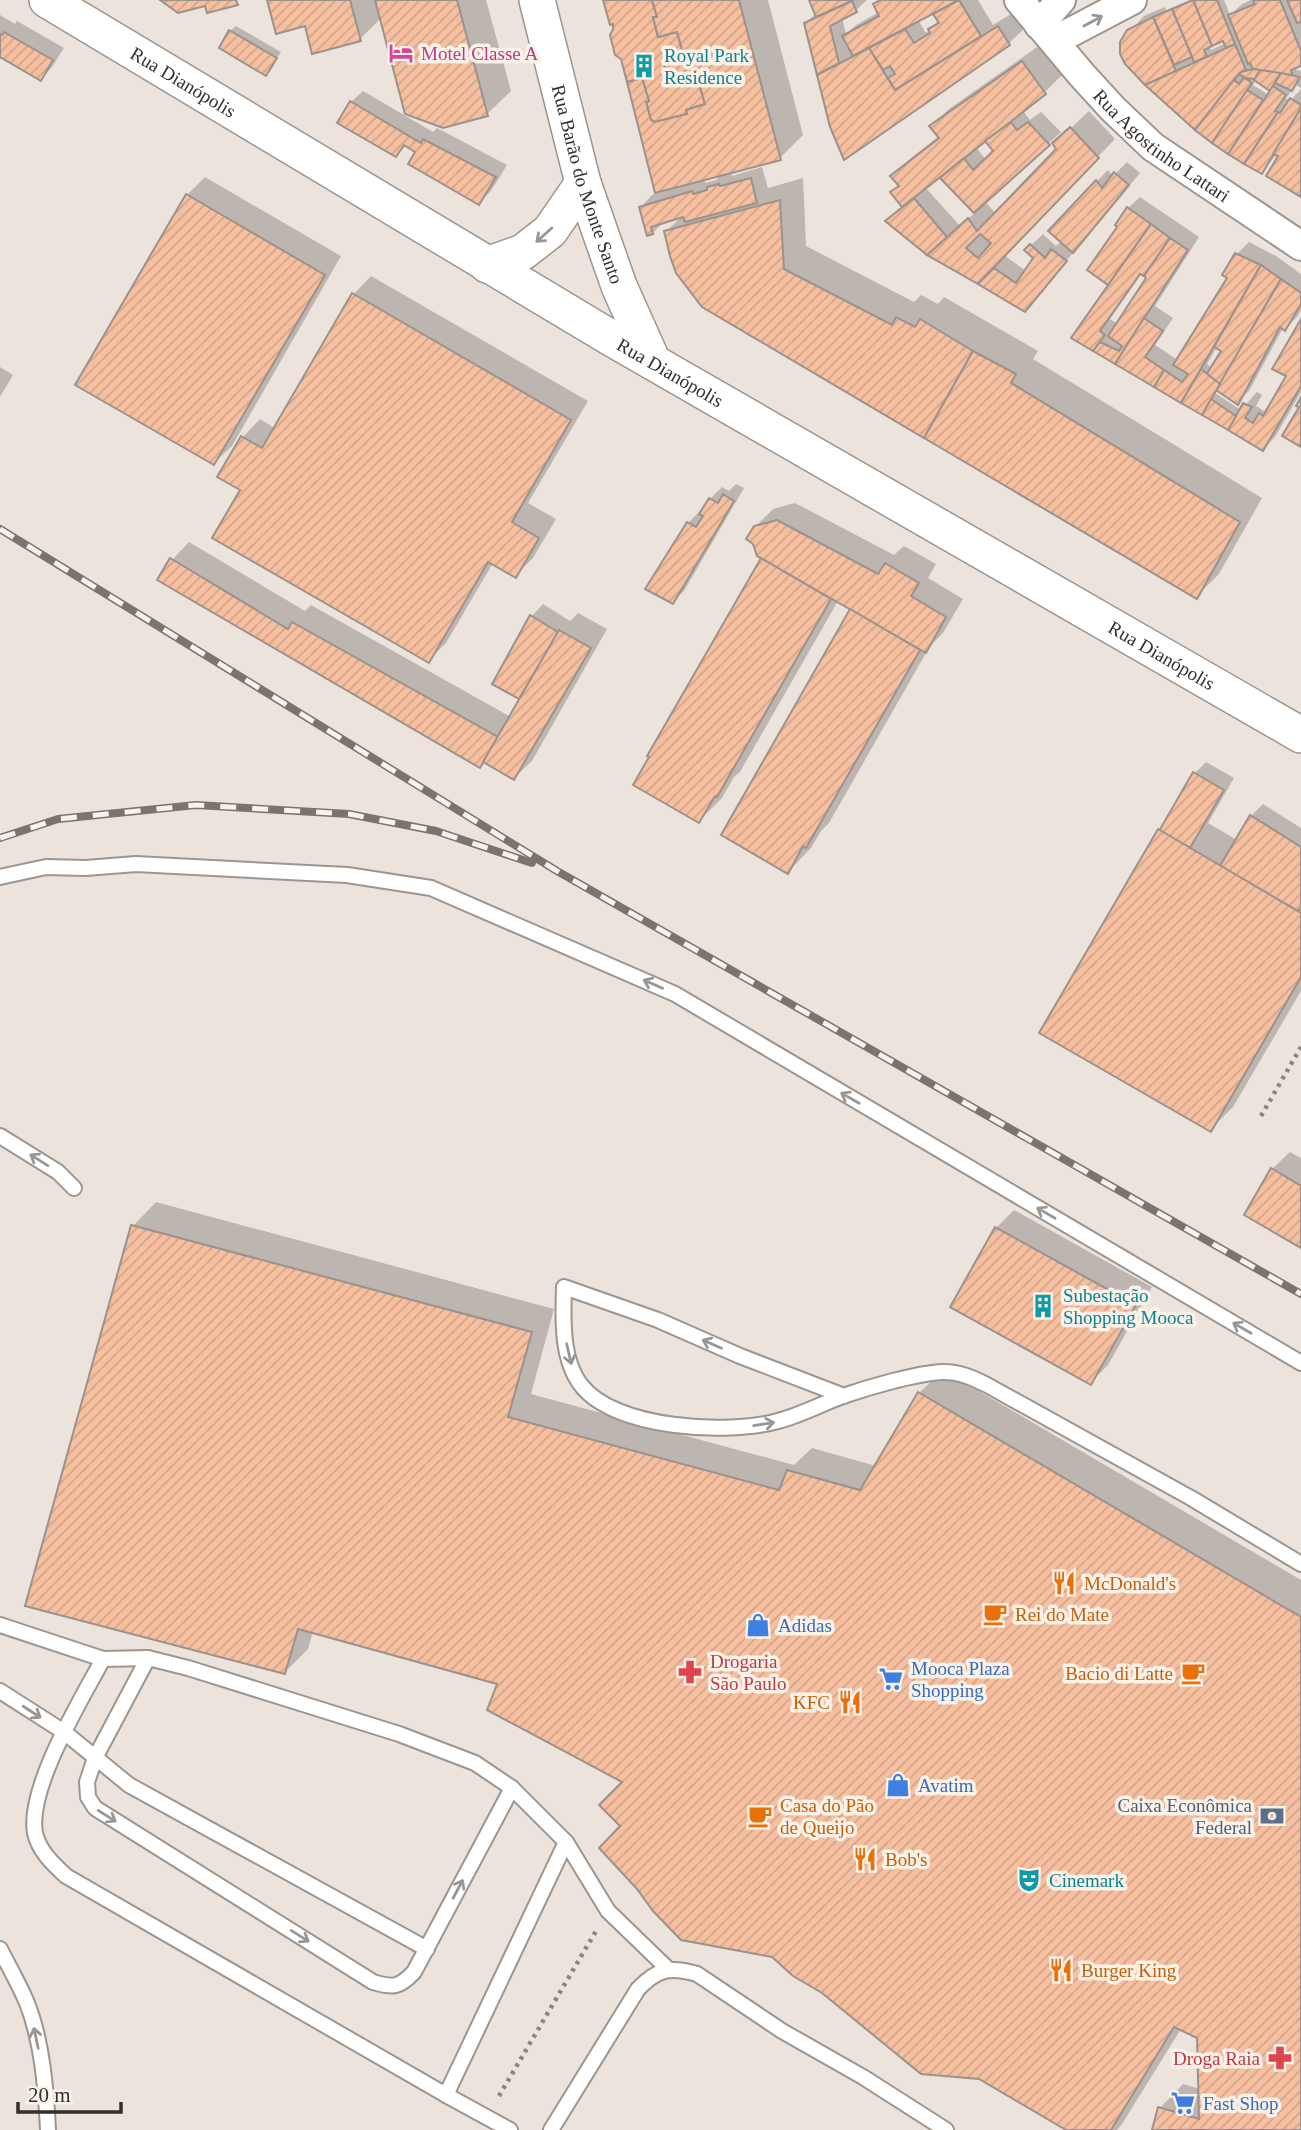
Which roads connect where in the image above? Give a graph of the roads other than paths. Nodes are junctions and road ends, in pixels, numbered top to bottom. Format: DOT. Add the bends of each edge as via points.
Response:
graph roads {
  1 [pos="537,0"];
  2 [pos="1018,0"];
  3 [pos="1061,0"];
  4 [pos="1132,0"];
  5 [pos="51,1"];
  6 [pos="1046,33"];
  7 [pos="583,183"];
  8 [pos="1301,246"];
  9 [pos="487,265"];
  10 [pos="653,362"];
  11 [pos="1301,735"];
  12 [pos="0,877"];
  13 [pos="0,1136"];
  14 [pos="74,1188"];
  15 [pos="1301,1363"];
  16 [pos="844,1396"];
  17 [pos="1301,1564"];
  18 [pos="0,1625"];
  19 [pos="148,1658"];
  20 [pos="103,1659"];
  21 [pos="0,1691"];
  22 [pos="64,1732"];
  23 [pos="95,1758"];
  24 [pos="512,1788"];
  25 [pos="566,1842"];
  26 [pos="427,1949"];
  27 [pos="0,1950"];
  28 [pos="668,1969"];
  29 [pos="446,2095"];
  30 [pos="48,2130"];
  31 [pos="510,2130"];
  32 [pos="551,2130"];
  33 [pos="946,2130"];
  1 -- 7 [label="street, Rua Barão do Monte Santo"];
  2 -- 6 [label="street, Rua Agostinho Lattari"];
  3 -- 6 [label="street"];
  6 -- 4 [label="street, one-way"];
  5 -- 9 [label="street, Rua Dianópolis"];
  6 -- 8 [label="street, Rua Agostinho Lattari" via="1153,147"];
  7 -- 9 [label="street, one-way" via="550,231 523,252"];
  7 -- 10 [label="street, Rua Barão do Monte Santo" via="619,286"];
  9 -- 10 [label="street, Rua Dianópolis"];
  10 -- 11 [label="street, Rua Dianópolis"];
  15 -- 12 [label="lane, one-way" via="675,994 431,888 347,875 136,864 47,867"];
  14 -- 13 [label="lane, one-way" via="58,1172"];
  16 -- 16 [label="lane, one-way" via="657,1320 564,1287 563,1318 573,1372 599,1403 616,1411 650,1420 725,1428 778,1422"];
  16 -- 17 [label="lane" via="942,1372 965,1375 1191,1498"];
  18 -- 20 [label="lane"];
  19 -- 20 [label="lane"];
  19 -- 23 [label="lane"];
  19 -- 24 [label="lane" via="399,1734 475,1763"];
  20 -- 22 [label="lane"];
  21 -- 22 [label="lane, one-way"];
  22 -- 23 [label="lane"];
  22 -- 29 [label="lane" via="37,1795 34,1816 40,1847 66,1876"];
  23 -- 26 [label="lane" via="129,1785"];
  23 -- 26 [label="lane, one-way" via="87,1782 95,1808 373,1982 390,1987 403,1983"];
  24 -- 25 [label="lane"];
  26 -- 24 [label="lane, one-way"];
  25 -- 28 [label="lane" via="608,1911"];
  25 -- 29 [label="lane"];
  30 -- 27 [label="lane, one-way" via="36,2034 27,2004"];
  28 -- 32 [label="lane" via="638,1989"];
  28 -- 33 [label="lane" via="697,1974"];
  29 -- 31 [label="lane"];
}
